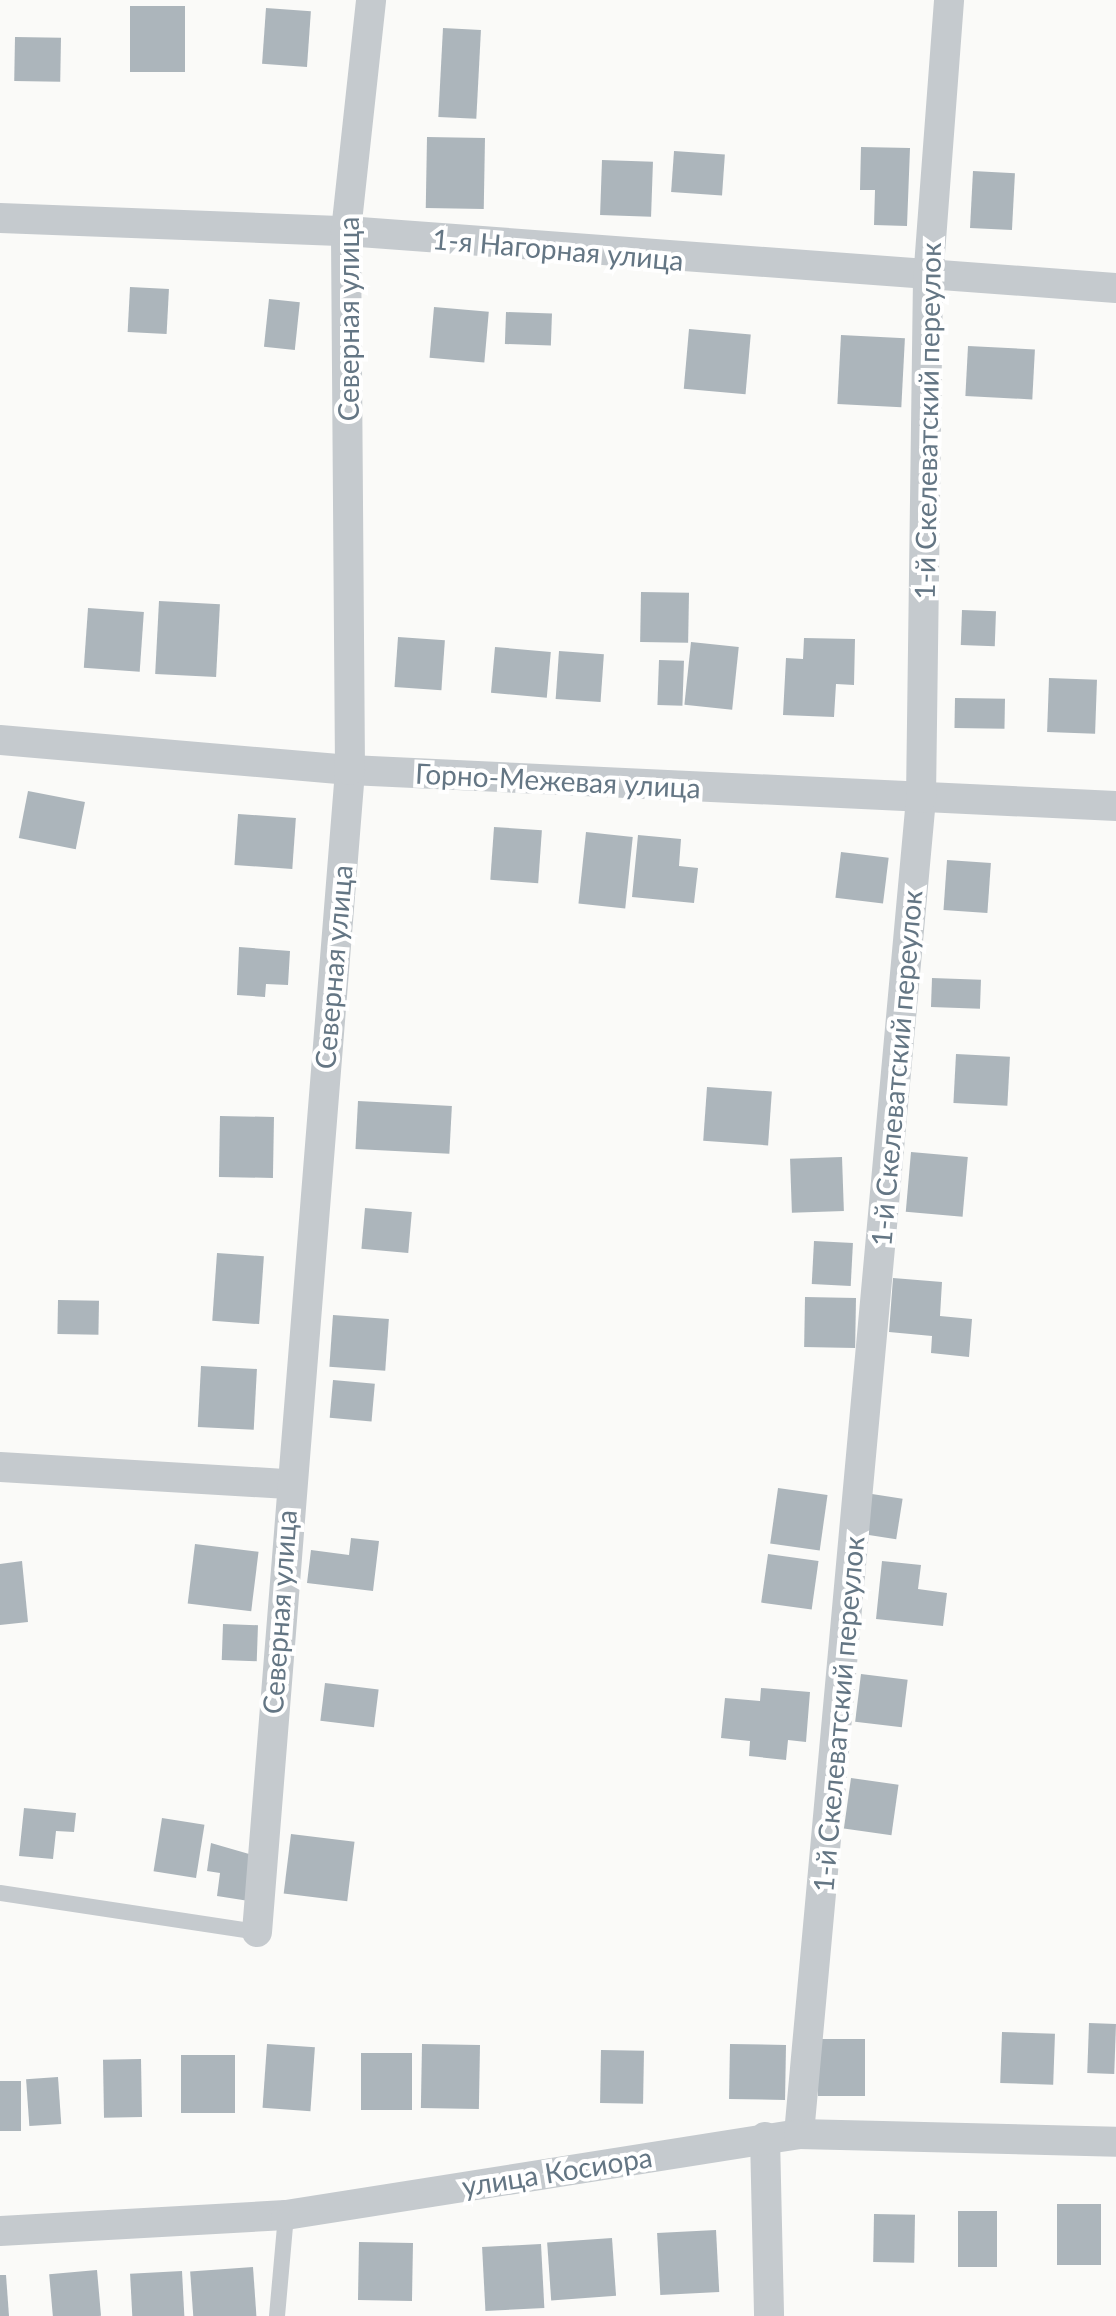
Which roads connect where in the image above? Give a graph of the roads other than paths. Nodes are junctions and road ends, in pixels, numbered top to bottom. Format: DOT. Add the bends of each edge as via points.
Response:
graph roads {
  1 [pos="371,0"];
  2 [pos="949,0"];
  3 [pos="0,218"];
  4 [pos="346,231"];
  5 [pos="928,280"];
  6 [pos="1116,288"];
  7 [pos="0,740"];
  8 [pos="350,770"];
  9 [pos="921,798"];
  10 [pos="1116,806"];
  11 [pos="0,1467"];
  12 [pos="288,1484"];
  13 [pos="0,1893"];
  14 [pos="257,1932"];
  15 [pos="799,2134"];
  16 [pos="765,2137"];
  17 [pos="1116,2142"];
  18 [pos="286,2215"];
  19 [pos="0,2231"];
  20 [pos="277,2316"];
  21 [pos="769,2316"];
  1 -- 4 [label="street, Северная улица"];
  2 -- 5 [label="street, 1-й Скелеватский переулок"];
  3 -- 4 [label="street, 1-я Нагорная улица"];
  4 -- 5 [label="street, 1-я Нагорная улица"];
  4 -- 8 [label="street, Северная улица"];
  5 -- 6 [label="street, 1-я Нагорная улица"];
  5 -- 9 [label="street, 1-й Скелеватский переулок"];
  7 -- 8 [label="street, Горно-Межевая улица"];
  8 -- 9 [label="street, Горно-Межевая улица"];
  8 -- 12 [label="street, Северная улица"];
  9 -- 10 [label="street, Горно-Межевая улица"];
  9 -- 15 [label="street, 1-й Скелеватский переулок"];
  11 -- 12 [label="street"];
  12 -- 14 [label="street, Северная улица"];
  13 -- 14 [label="lane"];
  15 -- 16 [label="street, улица Косиора"];
  15 -- 17 [label="street, улица Косиора"];
  16 -- 18 [label="street, улица Косиора"];
  16 -- 21 [label="street"];
  18 -- 19 [label="street, улица Косиора"];
  18 -- 20 [label="lane"];
}
